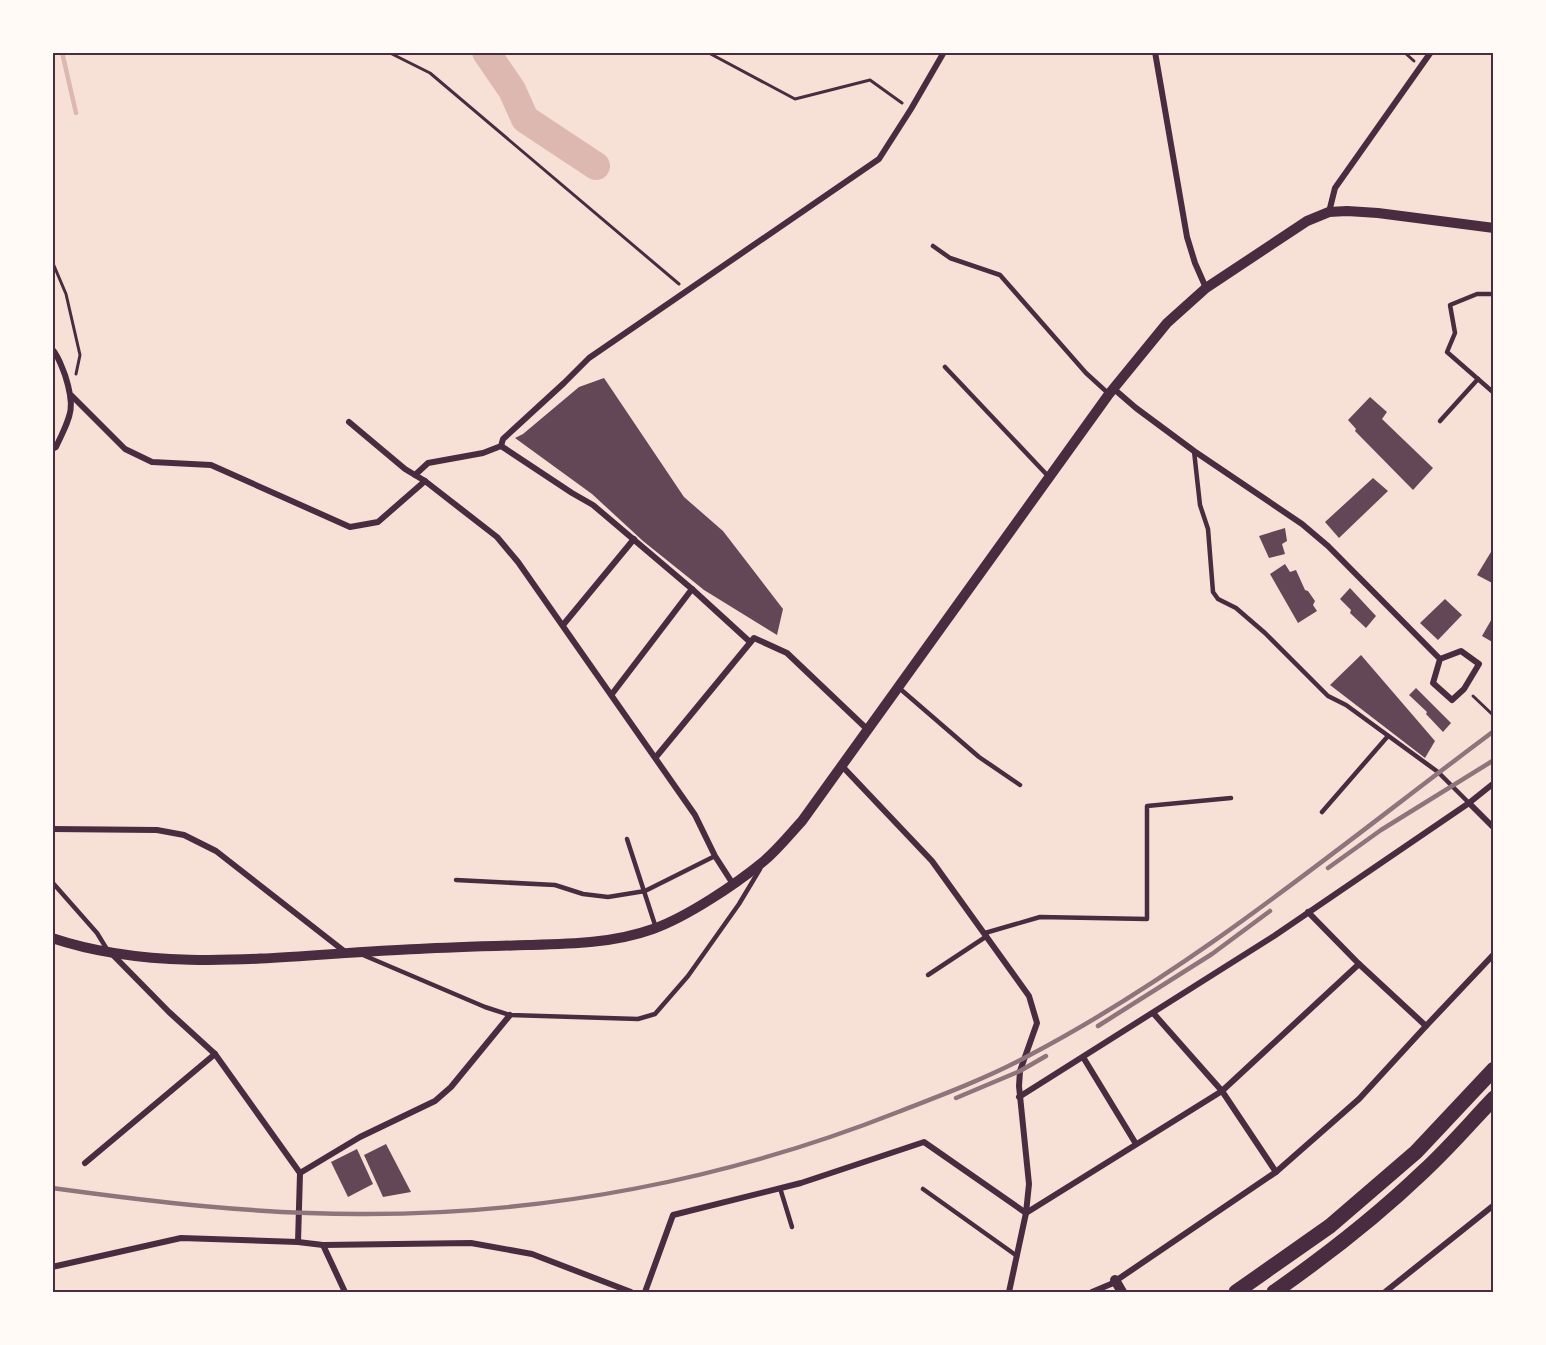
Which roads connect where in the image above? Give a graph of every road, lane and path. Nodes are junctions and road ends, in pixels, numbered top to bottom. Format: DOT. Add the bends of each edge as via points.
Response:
graph roads {
  1 [pos="388,52"];
  2 [pos="707,52"];
  3 [pos="944,52"];
  4 [pos="1155,52"];
  5 [pos="1431,52"];
  6 [pos="398,55"];
  7 [pos="911,110"];
  8 [pos="1329,212"];
  9 [pos="1494,228"];
  10 [pos="933,246"];
  11 [pos="52,261"];
  12 [pos="1206,288"];
  13 [pos="687,290"];
  14 [pos="1494,294"];
  15 [pos="52,349"];
  16 [pos="945,367"];
  17 [pos="1478,379"];
  18 [pos="1111,391"];
  19 [pos="1494,393"];
  20 [pos="72,396"];
  21 [pos="1440,421"];
  22 [pos="349,422"];
  23 [pos="501,446"];
  24 [pos="52,449"];
  25 [pos="1194,451"];
  26 [pos="415,476"];
  27 [pos="1048,476"];
  28 [pos="425,481"];
  29 [pos="634,538"];
  30 [pos="692,589"];
  31 [pos="563,625"];
  32 [pos="750,642"];
  33 [pos="1440,659"];
  34 [pos="898,687"];
  35 [pos="1464,689"];
  36 [pos="612,694"];
  37 [pos="1494,716"];
  38 [pos="868,730"];
  39 [pos="1388,736"];
  40 [pos="656,757"];
  41 [pos="842,765"];
  42 [pos="1494,783"];
  43 [pos="1020,785"];
  44 [pos="1231,798"];
  45 [pos="1469,803"];
  46 [pos="1322,812"];
  47 [pos="1494,828"];
  48 [pos="52,830"];
  49 [pos="627,839"];
  50 [pos="715,856"];
  51 [pos="766,859"];
  52 [pos="456,880"];
  53 [pos="52,882"];
  54 [pos="732,884"];
  55 [pos="645,891"];
  56 [pos="1308,912"];
  57 [pos="656,928"];
  58 [pos="986,934"];
  59 [pos="52,938"];
  60 [pos="109,951"];
  61 [pos="349,951"];
  62 [pos="1494,954"];
  63 [pos="1359,964"];
  64 [pos="928,975"];
  65 [pos="1154,1014"];
  66 [pos="510,1015"];
  67 [pos="1426,1026"];
  68 [pos="216,1054"];
  69 [pos="1083,1057"];
  70 [pos="1494,1070"];
  71 [pos="1222,1091"];
  72 [pos="1019,1097"];
  73 [pos="1494,1098"];
  74 [pos="1136,1144"];
  75 [pos="85,1163"];
  76 [pos="1276,1172"];
  77 [pos="300,1173"];
  78 [pos="780,1188"];
  79 [pos="923,1189"];
  80 [pos="1494,1205"];
  81 [pos="1026,1213"];
  82 [pos="792,1227"];
  83 [pos="298,1242"];
  84 [pos="323,1245"];
  85 [pos="1017,1256"];
  86 [pos="52,1267"];
  87 [pos="1115,1280"];
  88 [pos="345,1293"];
  89 [pos="631,1293"];
  90 [pos="645,1293"];
  91 [pos="1009,1293"];
  92 [pos="1092,1293"];
  93 [pos="1122,1293"];
  94 [pos="1236,1293"];
  95 [pos="1274,1293"];
  96 [pos="1385,1293"];
  1 -- 6 [label="path"];
  2 -- 7 [label="path" via="795,99 870,80"];
  3 -- 7 [label="street"];
  4 -- 12 [label="street" via="1186,237"];
  5 -- 8 [label="street" via="1335,188"];
  6 -- 13 [label="path" via="430,73"];
  7 -- 13 [label="street" via="879,159"];
  8 -- 9 [label="street" via="1378,213"];
  8 -- 12 [label="street" via="1307,221"];
  10 -- 18 [label="lane" via="950,258 1000,275 1086,373"];
  11 -- 20 [label="path" via="66,294 80,355"];
  12 -- 18 [label="street" via="1167,324"];
  13 -- 23 [label="street" via="589,358 503,439"];
  14 -- 17 [label="lane" via="1477,294 1450,305 1455,333 1447,352"];
  15 -- 20 [label="street"];
  16 -- 27 [label="lane"];
  17 -- 19 [label="lane"];
  17 -- 21 [label="lane"];
  18 -- 25 [label="street"];
  18 -- 27 [label="street"];
  20 -- 24 [label="street" via="70,417"];
  20 -- 28 [label="street" via="125,449 152,462 211,465 350,527 378,522"];
  22 -- 26 [label="street"];
  23 -- 26 [label="street" via="428,463"];
  23 -- 29 [label="street" via="593,505"];
  25 -- 33 [label="street" via="1302,524"];
  25 -- 39 [label="lane" via="1200,505 1208,529 1213,592 1265,633 1328,696"];
  26 -- 28 [label="street"];
  27 -- 34 [label="street"];
  28 -- 31 [label="street" via="496,537"];
  29 -- 30 [label="street"];
  29 -- 31 [label="street"];
  30 -- 32 [label="street"];
  30 -- 36 [label="street"];
  31 -- 36 [label="street"];
  32 -- 38 [label="street" via="754,638 787,653"];
  32 -- 40 [label="street"];
  33 -- 35 [label="street" via="1434,683 1452,700"];
  33 -- 35 [label="street" via="1461,651 1479,664"];
  34 -- 38 [label="street"];
  34 -- 43 [label="lane" via="979,757"];
  35 -- 37 [label="path"];
  36 -- 40 [label="street"];
  38 -- 41 [label="street"];
  39 -- 45 [label="lane" via="1438,772"];
  39 -- 46 [label="lane"];
  40 -- 50 [label="street" via="695,815"];
  41 -- 51 [label="street" via="802,821"];
  41 -- 58 [label="street" via="932,861"];
  42 -- 45 [label="street"];
  44 -- 58 [label="lane" via="1147,806 1148,919 1040,917"];
  45 -- 47 [label="street"];
  45 -- 56 [label="street"];
  48 -- 61 [label="street" via="158,830 184,835 216,851"];
  49 -- 55 [label="lane"];
  50 -- 54 [label="street"];
  50 -- 55 [label="lane"];
  51 -- 54 [label="street"];
  51 -- 66 [label="lane" via="688,976 655,1014 638,1020"];
  52 -- 55 [label="lane" via="555,885 608,897"];
  53 -- 60 [label="lane"];
  54 -- 57 [label="street" via="707,902"];
  55 -- 57 [label="lane"];
  56 -- 63 [label="street"];
  56 -- 65 [label="street"];
  57 -- 61 [label="street" via="635,935 562,944"];
  58 -- 64 [label="lane"];
  58 -- 72 [label="street" via="1029,996 1037,1023 1020,1071"];
  59 -- 60 [label="street"];
  60 -- 61 [label="street" via="145,957 247,959"];
  60 -- 68 [label="street"];
  61 -- 66 [label="lane"];
  62 -- 67 [label="street"];
  63 -- 67 [label="street"];
  63 -- 71 [label="street"];
  65 -- 69 [label="street"];
  65 -- 71 [label="street"];
  66 -- 77 [label="street" via="435,1101 360,1137"];
  67 -- 76 [label="street" via="1359,1099"];
  68 -- 75 [label="street"];
  68 -- 77 [label="street"];
  69 -- 72 [label="street"];
  69 -- 74 [label="street"];
  70 -- 94 [label="highway" via="1399,1167 1330,1226"];
  71 -- 74 [label="street"];
  71 -- 76 [label="street"];
  72 -- 81 [label="street" via="1029,1184"];
  73 -- 95 [label="highway" via="1426,1170 1378,1213"];
  74 -- 81 [label="street"];
  76 -- 87 [label="street"];
  77 -- 83 [label="street"];
  78 -- 81 [label="street" via="924,1142"];
  78 -- 82 [label="lane"];
  78 -- 90 [label="street" via="673,1215"];
  79 -- 85 [label="lane"];
  80 -- 96 [label="street"];
  81 -- 85 [label="street"];
  83 -- 84 [label="street"];
  83 -- 86 [label="street" via="181,1238"];
  84 -- 88 [label="street"];
  84 -- 89 [label="street" via="471,1243 532,1254"];
  85 -- 91 [label="street"];
  87 -- 92 [label="street"];
  87 -- 93 [label="street"];
}
